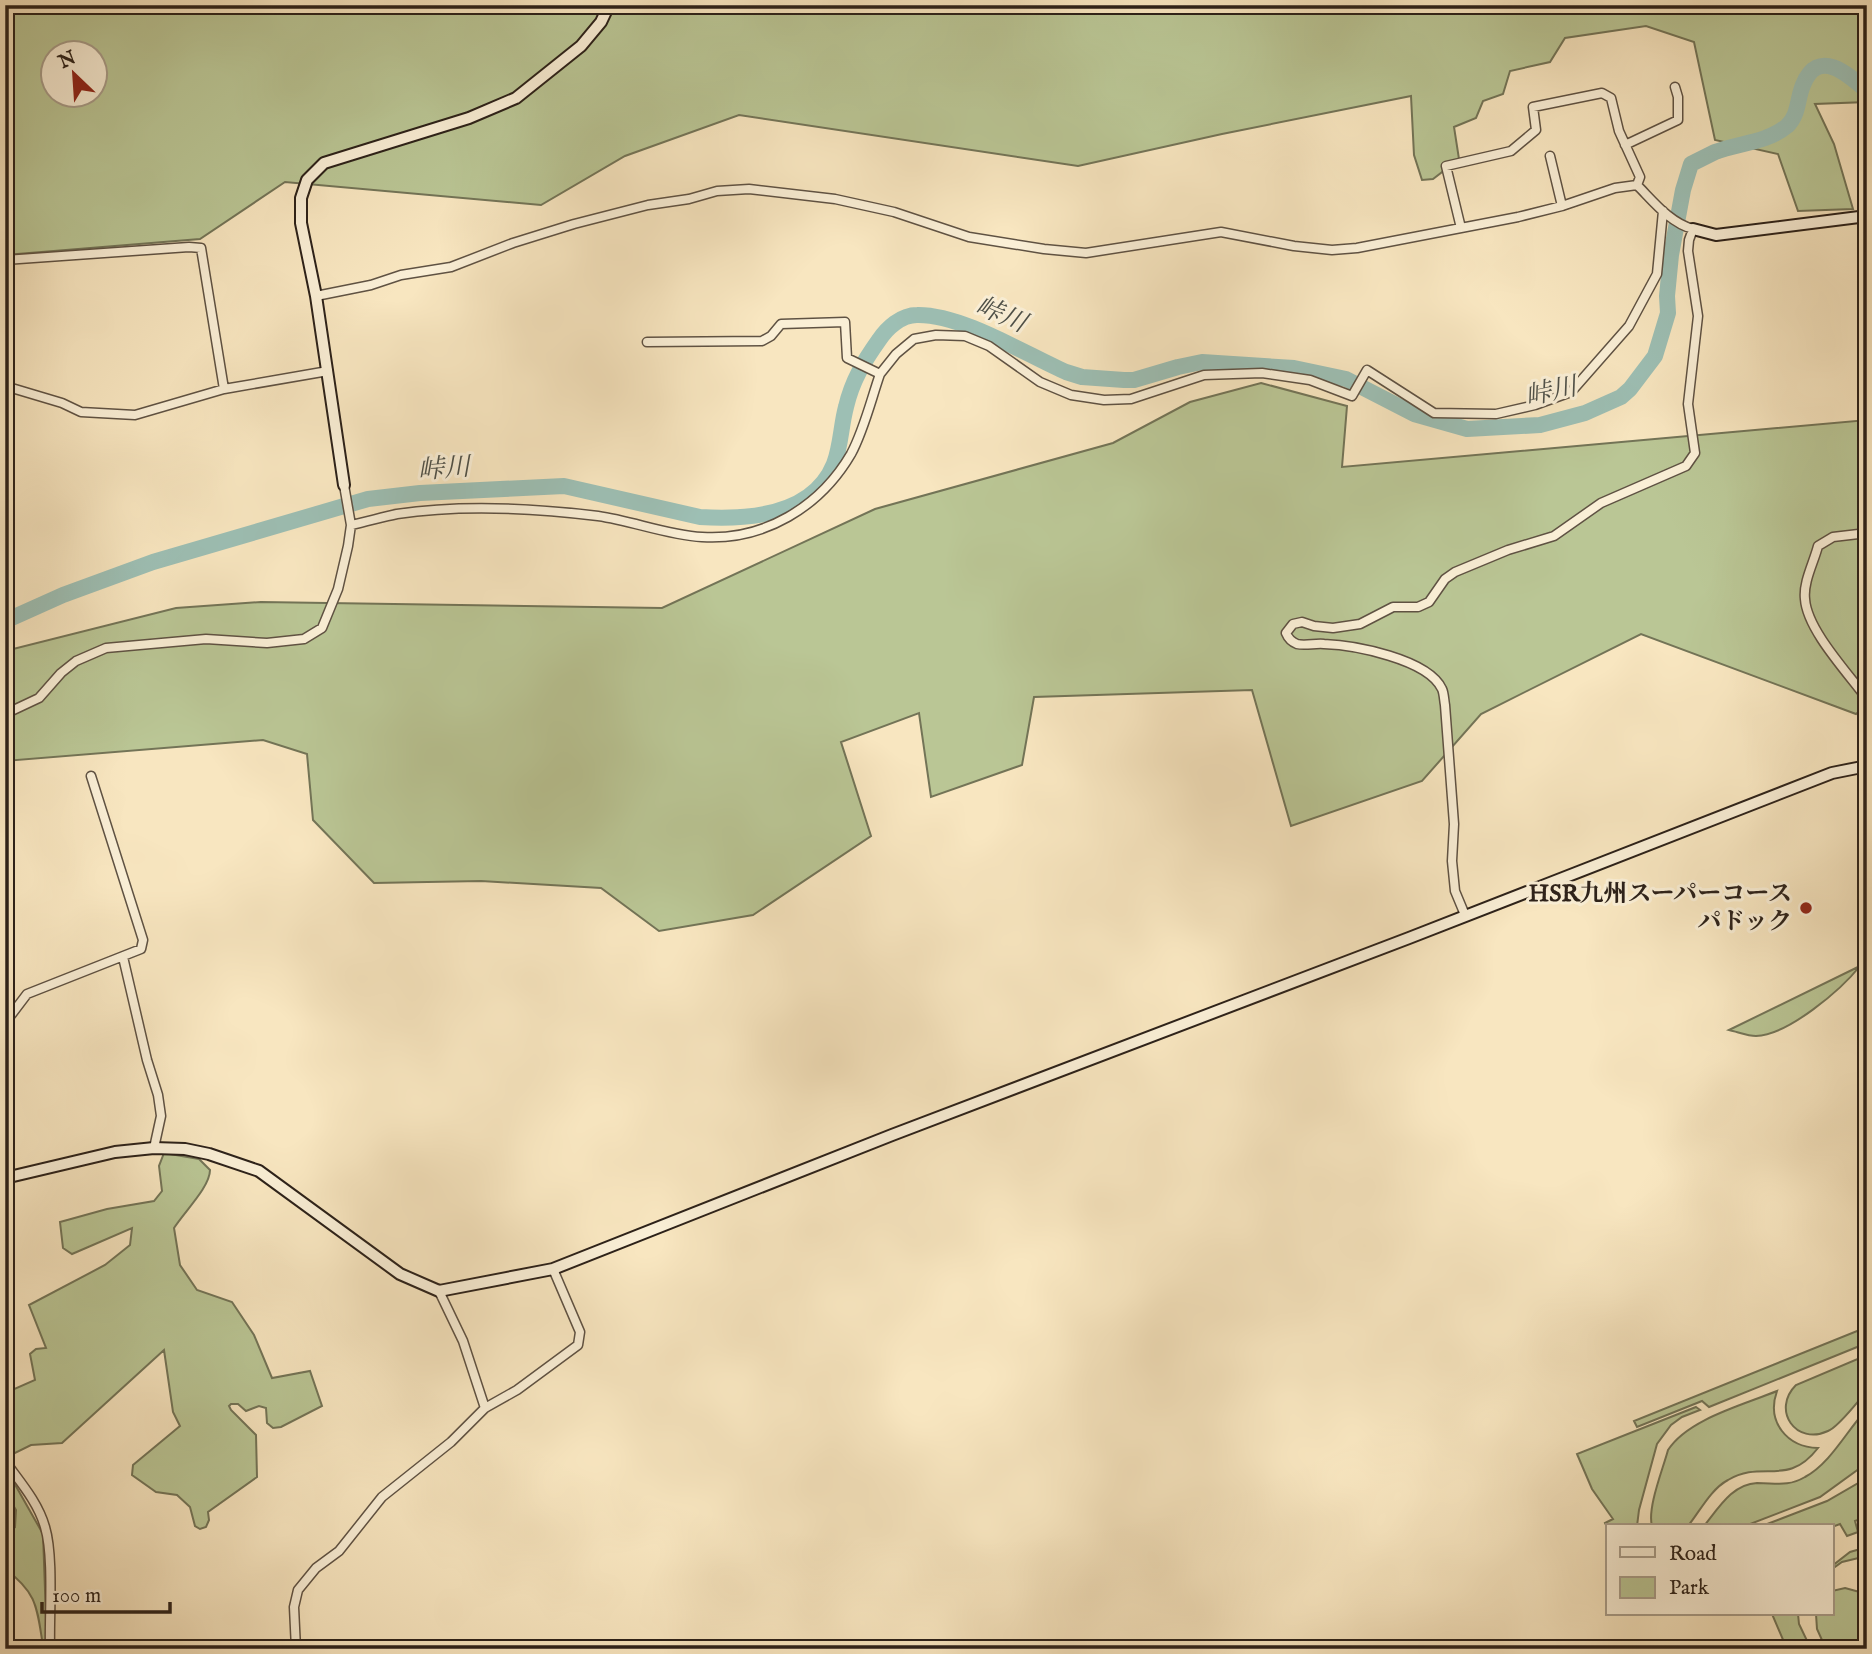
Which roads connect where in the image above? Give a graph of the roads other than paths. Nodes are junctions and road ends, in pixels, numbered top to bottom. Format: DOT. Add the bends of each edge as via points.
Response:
graph roads {
  1 [pos="609,5"];
  2 [pos="1675,87"];
  3 [pos="1625,145"];
  4 [pos="1550,156"];
  5 [pos="1637,185"];
  6 [pos="1562,206"];
  7 [pos="1664,211"];
  8 [pos="1867,216"];
  9 [pos="1461,228"];
  10 [pos="1689,228"];
  11 [pos="5,260"];
  12 [pos="316,296"];
  13 [pos="648,342"];
  14 [pos="328,371"];
  15 [pos="880,374"];
  16 [pos="5,386"];
  17 [pos="224,389"];
  18 [pos="344,485"];
  19 [pos="351,525"];
  20 [pos="1867,533"];
  21 [pos="1867,699"];
  22 [pos="5,714"];
  23 [pos="1867,766"];
  24 [pos="91,776"];
  25 [pos="1465,915"];
  26 [pos="123,957"];
  27 [pos="5,1023"];
  28 [pos="154,1148"];
  29 [pos="5,1178"];
  30 [pos="553,1269"];
  31 [pos="439,1291"];
  32 [pos="485,1408"];
  33 [pos="5,1461"];
  34 [pos="50,1649"];
  35 [pos="296,1649"];
  1 -- 12 [label="street" via="582,46 516,98 457,122 324,163 307,180 301,198 301,223"];
  2 -- 3 [label="street" via="1678,120"];
  3 -- 5 [label="street" via="1640,177"];
  3 -- 9 [label="street" via="1611,98 1602,93 1533,107 1536,130 1511,151 1446,166"];
  4 -- 6 [label="street"];
  5 -- 6 [label="street"];
  5 -- 7 [label="street"];
  6 -- 9 [label="street"];
  7 -- 10 [label="street"];
  7 -- 15 [label="street" via="1657,274 1629,326 1571,392 1496,414 1434,413 1367,370 1352,396 1310,380 1262,373 1205,375 1131,399 1104,401 1071,395 1040,382 989,346 965,336 914,339"];
  8 -- 10 [label="street" via="1716,234"];
  9 -- 12 [label="street" via="1332,250 1221,232 1086,253 969,237 894,212 835,199 749,189 648,205 513,243 451,267"];
  10 -- 25 [label="street" via="1698,316 1688,404 1695,453 1686,466 1601,503 1554,536 1455,572 1419,607 1393,607 1360,624 1334,628 1302,622 1286,633 1297,644 1352,647 1399,659 1441,688 1446,705 1455,891"];
  11 -- 17 [label="street" via="201,248"];
  12 -- 14 [label="street"];
  13 -- 15 [label="street" via="762,341 781,324 845,322 847,358"];
  14 -- 17 [label="street"];
  14 -- 18 [label="street"];
  15 -- 19 [label="street" via="852,452 838,472 823,492 766,529 726,538 699,537 599,516 515,509 398,514"];
  16 -- 17 [label="street" via="99,415 135,415"];
  18 -- 19 [label="street"];
  19 -- 22 [label="street" via="338,589 322,628 304,639 267,643 206,639 106,648 76,661 39,698"];
  20 -- 21 [label="street" via="1833,537 1818,546 1805,598 1809,616 1823,639"];
  23 -- 25 [label="street" via="1832,773"];
  24 -- 26 [label="street" via="143,940 141,949"];
  25 -- 30 [label="street"];
  26 -- 27 [label="street" via="27,994"];
  26 -- 28 [label="street" via="158,1095 161,1116"];
  28 -- 29 [label="street" via="115,1152"];
  28 -- 31 [label="street" via="209,1154 259,1171 400,1273"];
  30 -- 31 [label="street"];
  30 -- 32 [label="street" via="580,1332 578,1345"];
  31 -- 32 [label="street" via="463,1341"];
  32 -- 35 [label="street" via="452,1442 382,1497 339,1551 316,1568 298,1590"];
  33 -- 34 [label="street" via="30,1495 46,1529"];
}
